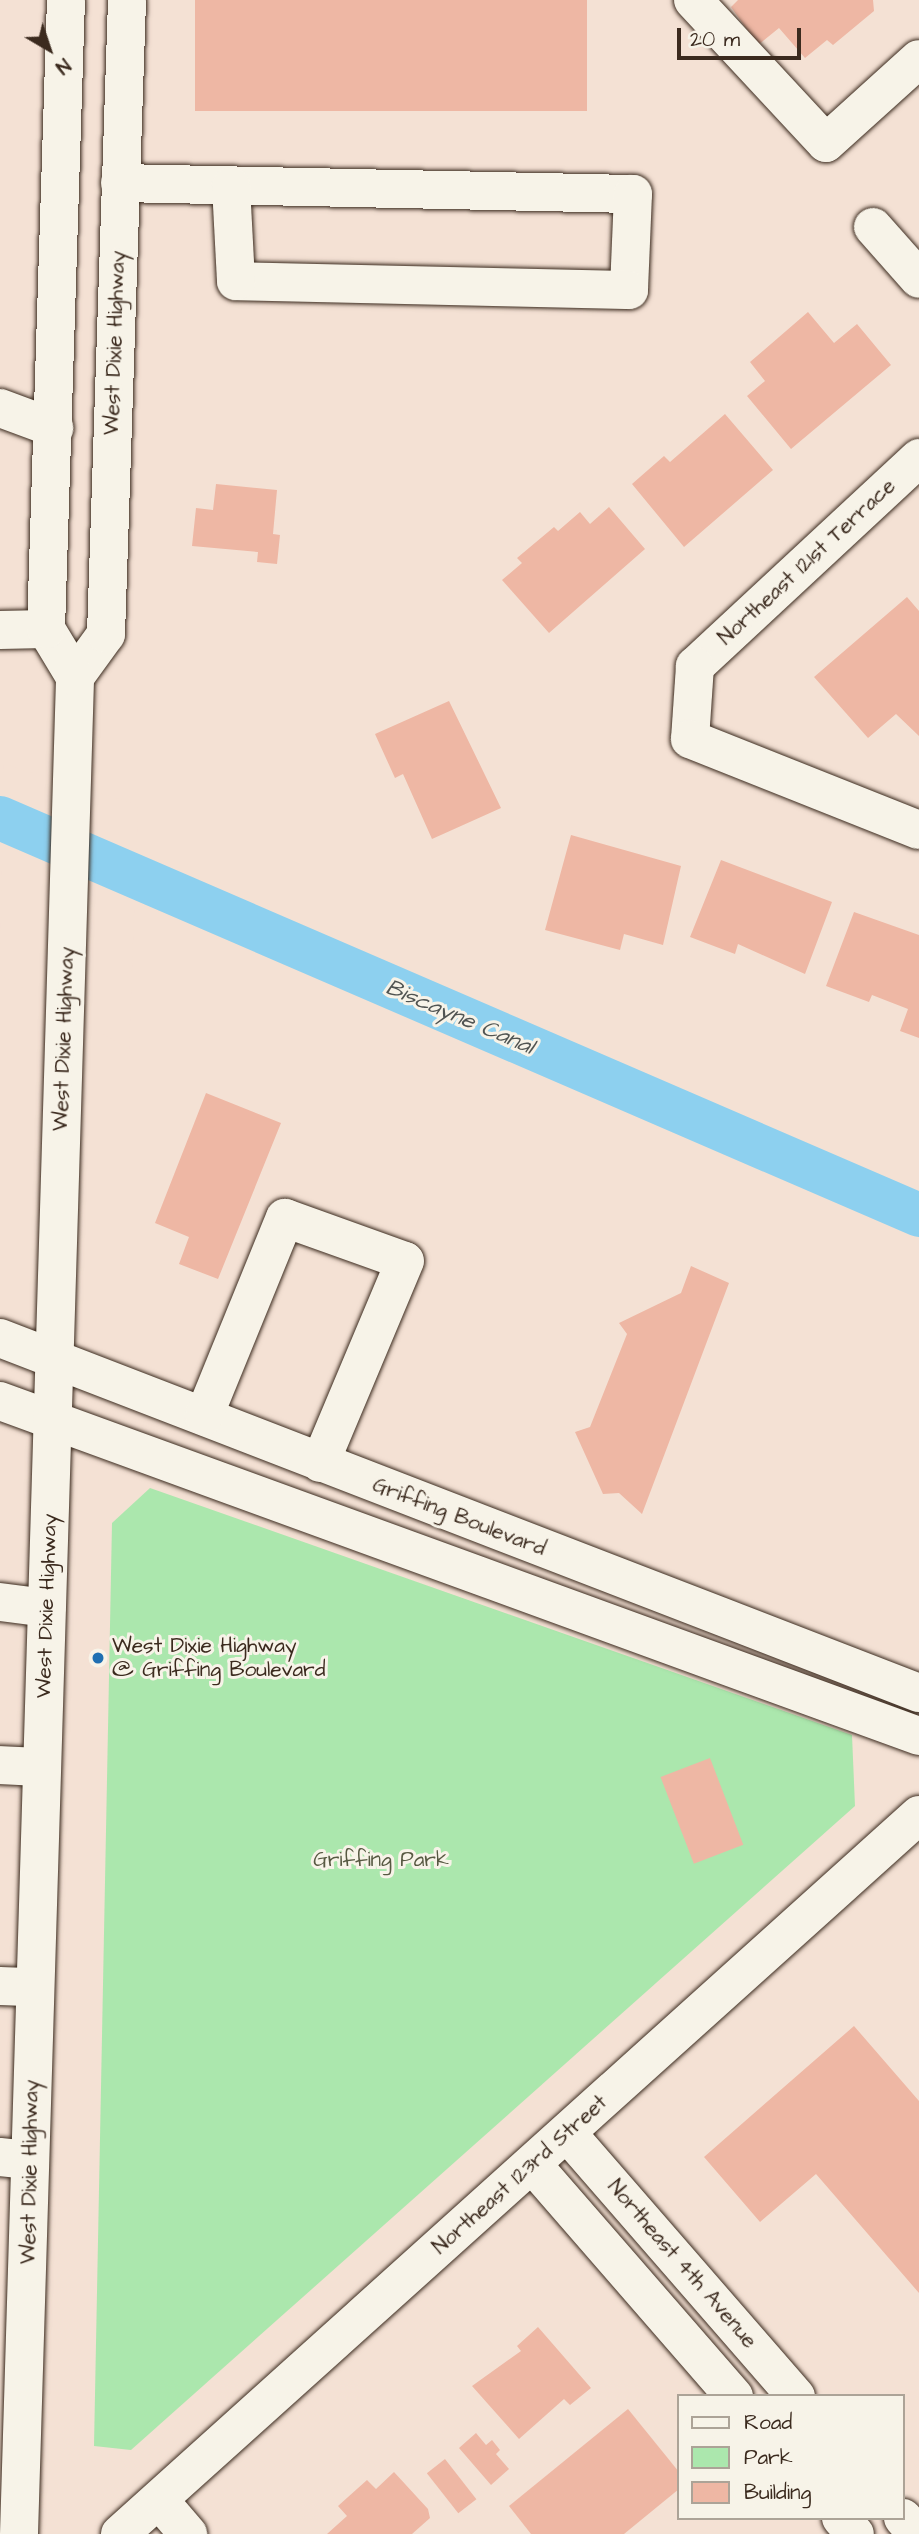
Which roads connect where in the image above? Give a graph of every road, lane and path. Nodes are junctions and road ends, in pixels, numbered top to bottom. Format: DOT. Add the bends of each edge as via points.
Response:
graph roads {
  1 [pos="66,0"];
  2 [pos="127,0"];
  3 [pos="693,0"];
  4 [pos="919,59"];
  5 [pos="120,183"];
  6 [pos="230,186"];
  7 [pos="873,227"];
  8 [pos="919,279"];
  9 [pos="0,408"];
  10 [pos="54,428"];
  11 [pos="919,458"];
  12 [pos="46,629"];
  13 [pos="0,630"];
  14 [pos="75,677"];
  15 [pos="919,830"];
  16 [pos="0,1338"];
  17 [pos="56,1361"];
  18 [pos="0,1401"];
  19 [pos="204,1416"];
  20 [pos="55,1421"];
  21 [pos="320,1463"];
  22 [pos="0,1602"];
  23 [pos="47,1608"];
  24 [pos="919,1693"];
  25 [pos="919,1736"];
  26 [pos="0,1765"];
  27 [pos="41,1767"];
  28 [pos="919,1815"];
  29 [pos="17,1987"];
  30 [pos="568,2133"];
  31 [pos="15,2158"];
  32 [pos="532,2164"];
  33 [pos="732,2394"];
  34 [pos="794,2394"];
  35 [pos="843,2520"];
  36 [pos="174,2522"];
  37 [pos="19,2534"];
  38 [pos="120,2534"];
  39 [pos="855,2534"];
  1 -- 10 [label="street"];
  2 -- 5 [label="street, West Dixie Highway"];
  3 -- 4 [label="street" via="826,143"];
  5 -- 6 [label="street"];
  5 -- 14 [label="street, West Dixie Highway" via="106,634"];
  6 -- 6 [label="street" via="633,194 629,290 236,281"];
  7 -- 8 [label="street"];
  9 -- 10 [label="street"];
  10 -- 12 [label="street"];
  11 -- 15 [label="street, Northeast 121st Terrace" via="695,666 690,739"];
  12 -- 13 [label="street"];
  12 -- 14 [label="street"];
  14 -- 17 [label="street, West Dixie Highway"];
  16 -- 17 [label="street, Griffing Boulevard"];
  17 -- 19 [label="street, Griffing Boulevard"];
  17 -- 20 [label="street, West Dixie Highway"];
  18 -- 20 [label="street"];
  19 -- 21 [label="street, Griffing Boulevard"];
  19 -- 21 [label="street" via="285,1218 405,1261"];
  20 -- 23 [label="street, West Dixie Highway"];
  20 -- 25 [label="street"];
  21 -- 24 [label="street, Griffing Boulevard"];
  22 -- 23 [label="street"];
  23 -- 27 [label="street, West Dixie Highway"];
  26 -- 27 [label="street"];
  27 -- 29 [label="street, West Dixie Highway"];
  28 -- 30 [label="street, Northeast 123rd Street"];
  29 -- 31 [label="street, West Dixie Highway"];
  30 -- 32 [label="street, Northeast 123rd Street"];
  30 -- 34 [label="street, Northeast 4th Avenue"];
  31 -- 37 [label="street, West Dixie Highway"];
  32 -- 33 [label="street"];
  32 -- 36 [label="street, Northeast 123rd Street"];
  35 -- 39 [label="street"];
  36 -- 38 [label="street, Northeast 123rd Street"];
}
